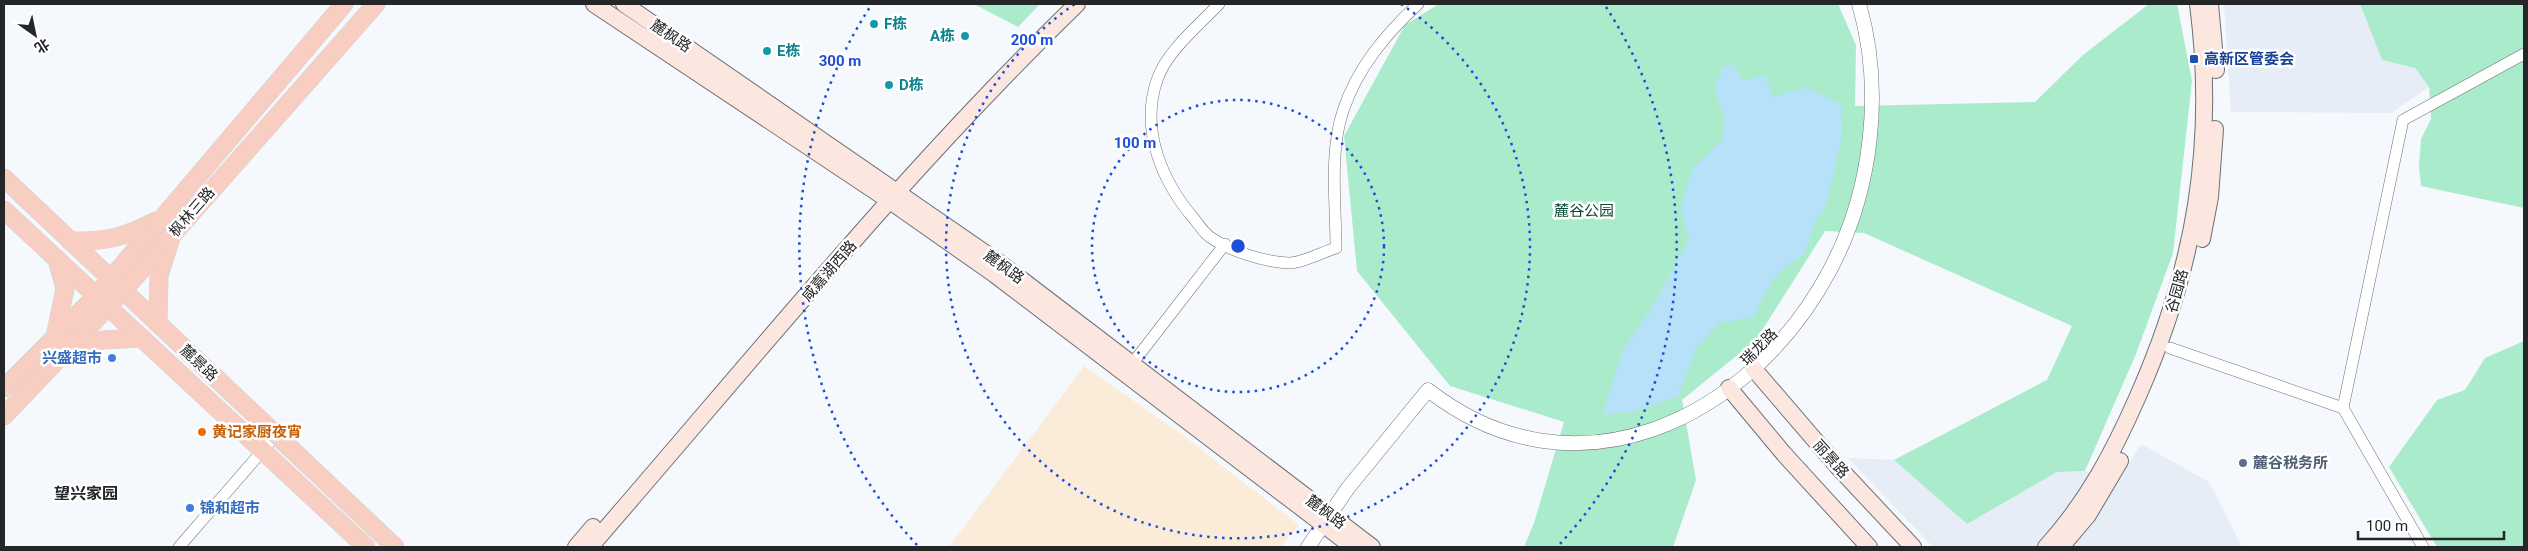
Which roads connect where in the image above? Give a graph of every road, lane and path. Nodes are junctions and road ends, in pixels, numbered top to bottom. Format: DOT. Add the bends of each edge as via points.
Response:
graph roads {
  1 [pos="344,4"];
  2 [pos="376,4"];
  3 [pos="594,4"];
  4 [pos="624,4"];
  5 [pos="1062,4"];
  6 [pos="1077,4"];
  7 [pos="1219,4"];
  8 [pos="1418,4"];
  9 [pos="1859,4"];
  10 [pos="1866,4"];
  11 [pos="2198,4"];
  12 [pos="2210,4"];
  13 [pos="2524,54"];
  14 [pos="4,178"];
  15 [pos="890,193"];
  16 [pos="4,210"];
  17 [pos="163,217"];
  18 [pos="172,235"];
  19 [pos="70,241"];
  20 [pos="1225,244"];
  21 [pos="57,258"];
  22 [pos="117,285"];
  23 [pos="103,301"];
  24 [pos="158,324"];
  25 [pos="142,338"];
  26 [pos="60,344"];
  27 [pos="2170,348"];
  28 [pos="1132,364"];
  29 [pos="1755,370"];
  30 [pos="4,388"];
  31 [pos="1731,391"];
  32 [pos="2343,408"];
  33 [pos="4,416"];
  34 [pos="276,435"];
  35 [pos="266,454"];
  36 [pos="1328,521"];
  37 [pos="179,547"];
  38 [pos="188,547"];
  39 [pos="366,547"];
  40 [pos="396,547"];
  41 [pos="576,547"];
  42 [pos="590,547"];
  43 [pos="1308,547"];
  44 [pos="1314,547"];
  45 [pos="1353,547"];
  46 [pos="1372,547"];
  47 [pos="1869,547"];
  48 [pos="1913,547"];
  49 [pos="2046,547"];
  50 [pos="2061,547"];
  51 [pos="2423,547"];
  1 -- 17 [label="main road, 枫林三路"];
  2 -- 18 [label="main road, 枫林三路"];
  3 -- 15 [label="main road"];
  4 -- 15 [label="main road, 麓枫路"];
  5 -- 15 [label="main road, 咸嘉湖西路" via="1013,51"];
  6 -- 15 [label="main road, 咸嘉湖西路"];
  7 -- 20 [label="street" via="1178,47 1157,78 1151,105 1153,140 1163,174 1184,207 1209,236"];
  8 -- 20 [label="street" via="1362,69 1342,113 1336,166 1336,248 1291,263 1268,259"];
  9 -- 29 [label="street, 瑞龙路" via="1867,36 1871,97 1869,141 1855,209 1830,270 1811,302"];
  10 -- 29 [label="street, 瑞龙路" via="1876,63 1877,117 1870,174 1861,210 1849,245 1817,305 1793,336"];
  11 -- 49 [label="main road, 谷园路" via="2204,62 2202,150 2192,236 2177,295 2151,368 2106,465 2079,507"];
  12 -- 27 [label="main road, 谷园路" via="2216,106 2210,197 2194,271"];
  13 -- 32 [label="street" via="2403,120"];
  14 -- 19 [label="main road, 麓景路"];
  15 -- 28 [label="main road, 麓枫路" via="1001,264"];
  15 -- 36 [label="main road"];
  15 -- 41 [label="main road, 咸嘉湖西路"];
  15 -- 42 [label="main road, 咸嘉湖西路"];
  16 -- 21 [label="main road, 麓景路"];
  17 -- 19 [label="main road" via="127,236 98,242"];
  17 -- 22 [label="main road, 枫林三路"];
  18 -- 22 [label="main road, 枫林三路"];
  18 -- 24 [label="main road" via="159,276"];
  19 -- 22 [label="main road, 麓景路"];
  20 -- 28 [label="street"];
  21 -- 23 [label="main road, 麓景路"];
  21 -- 26 [label="main road" via="65,289"];
  22 -- 23 [label="main road, 枫林三路"];
  22 -- 24 [label="main road, 麓景路"];
  23 -- 25 [label="main road, 麓景路"];
  23 -- 26 [label="main road, 枫林三路"];
  24 -- 34 [label="main road, 麓景路"];
  25 -- 26 [label="main road"];
  25 -- 35 [label="main road, 麓景路"];
  26 -- 30 [label="main road, 枫林三路"];
  26 -- 33 [label="main road, 枫林三路"];
  27 -- 32 [label="street"];
  27 -- 50 [label="main road, 谷园路" via="2116,470 2088,515"];
  28 -- 36 [label="main road, 麓枫路"];
  29 -- 31 [label="street, 瑞龙路"];
  29 -- 48 [label="main road, 丽景路"];
  31 -- 36 [label="street, 瑞龙路" via="1664,427 1628,439 1593,443 1550,441 1499,430 1428,394"];
  31 -- 47 [label="main road"];
  32 -- 51 [label="street"];
  34 -- 35 [label="street"];
  34 -- 40 [label="main road, 麓景路"];
  35 -- 37 [label="street"];
  35 -- 38 [label="street"];
  35 -- 39 [label="main road, 麓景路"];
  36 -- 43 [label="street"];
  36 -- 44 [label="street"];
  36 -- 45 [label="main road"];
  36 -- 46 [label="main road, 麓枫路"];
}
